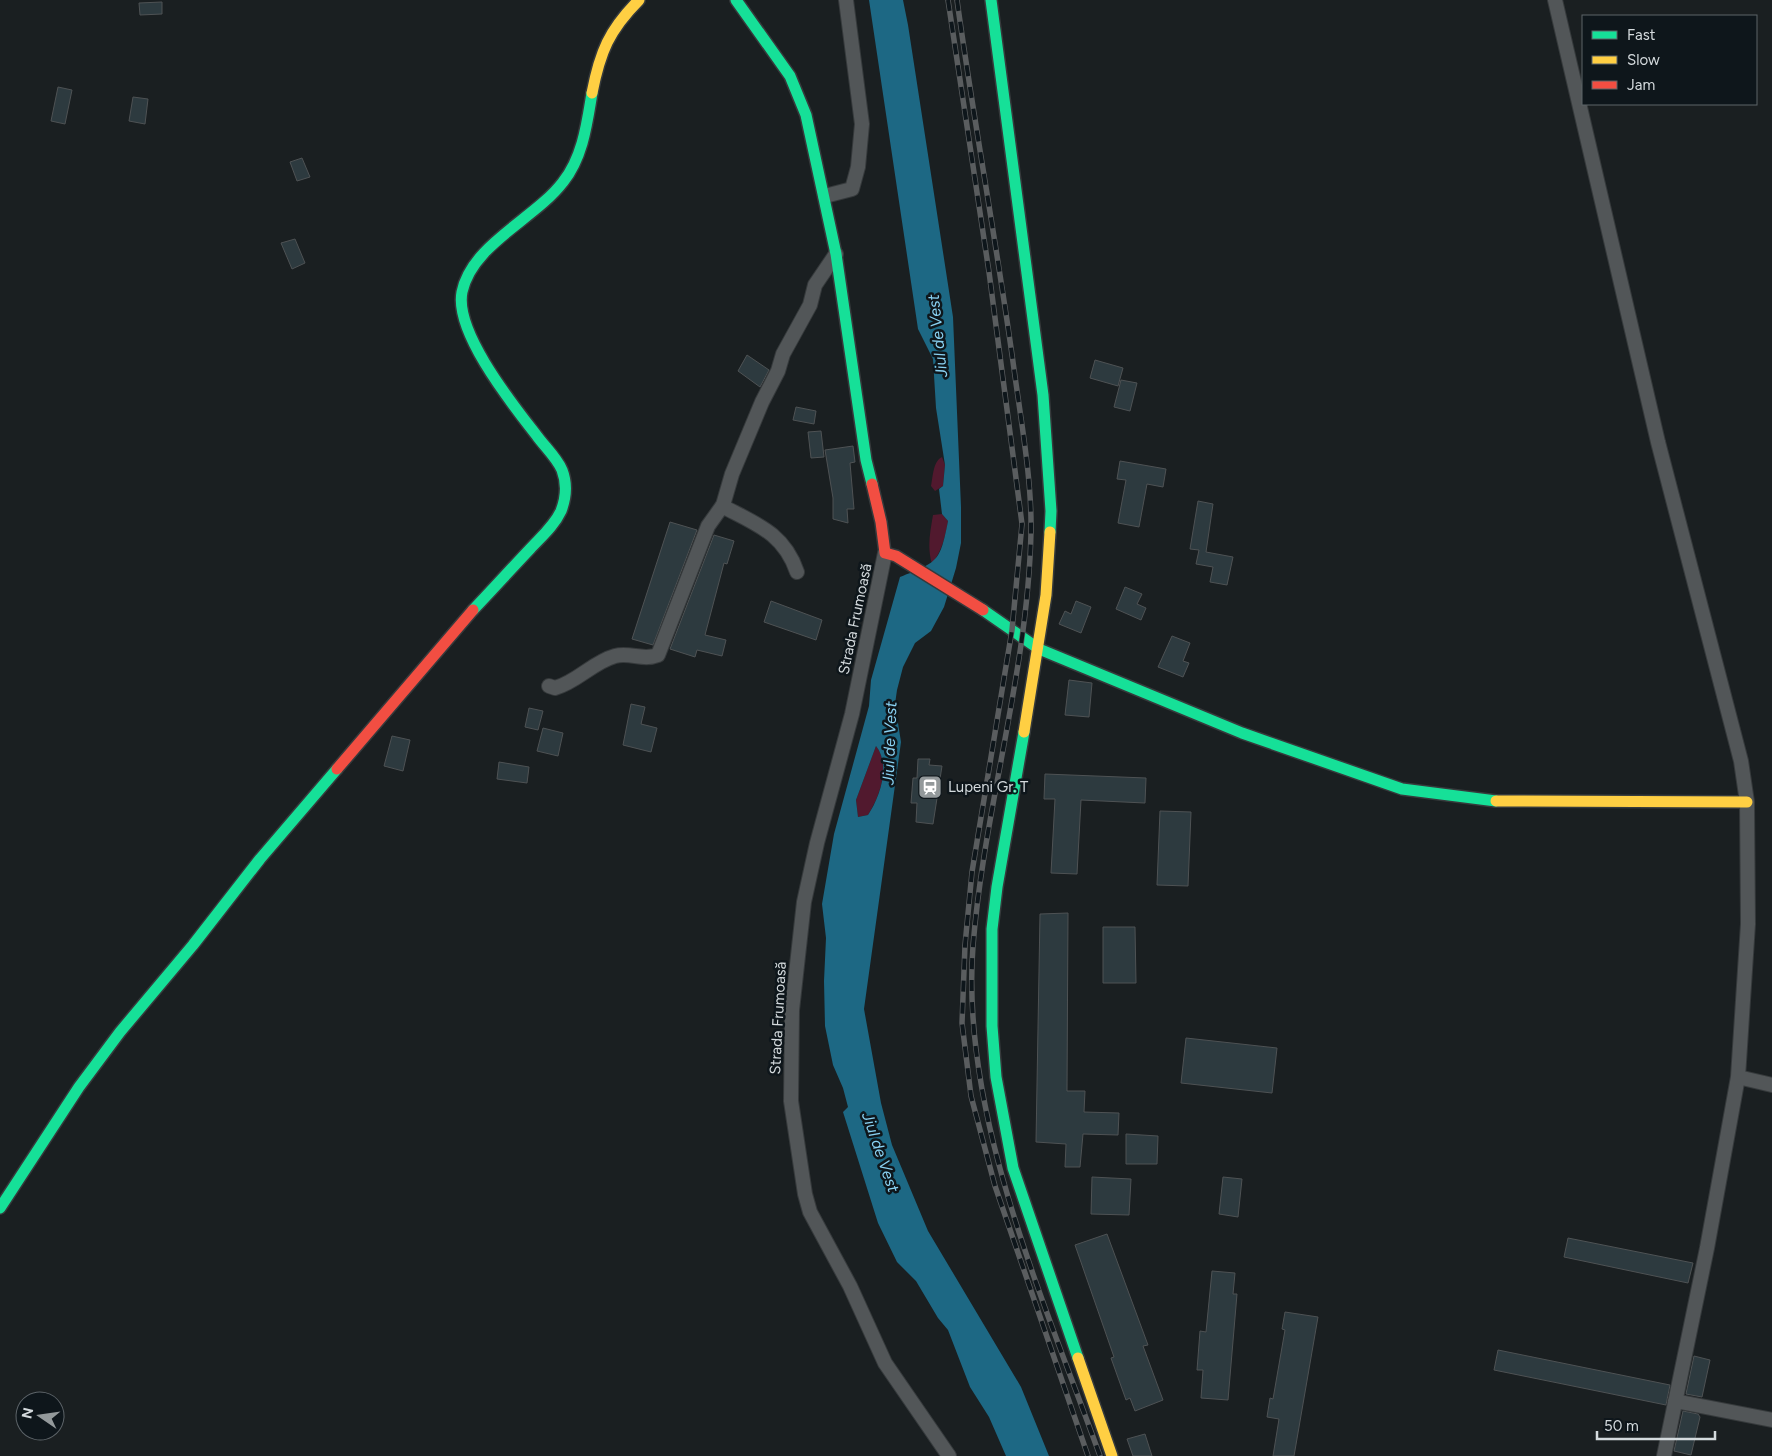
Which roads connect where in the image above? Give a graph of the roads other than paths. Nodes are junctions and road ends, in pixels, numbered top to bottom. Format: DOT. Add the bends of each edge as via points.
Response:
graph roads {
  1 [pos="639,0"];
  2 [pos="736,0"];
  3 [pos="846,0"];
  4 [pos="991,0"];
  5 [pos="1555,0"];
  6 [pos="825,196"];
  7 [pos="836,254"];
  8 [pos="722,506"];
  9 [pos="891,554"];
  10 [pos="796,572"];
  11 [pos="1039,649"];
  12 [pos="550,686"];
  13 [pos="1747,802"];
  14 [pos="1738,1077"];
  15 [pos="1772,1085"];
  16 [pos="0,1208"];
  17 [pos="1675,1401"];
  18 [pos="1772,1420"];
  19 [pos="949,1456"];
  20 [pos="1112,1456"];
  21 [pos="1664,1456"];
  1 -- 16 [label="street" via="620,18 600,56 580,146 570,173 560,187 483,253 463,287 461,303 470,338 562,468 567,480 562,511 466,618 260,860 120,1032 79,1087"];
  2 -- 6 [label="street" via="790,76 806,116"];
  3 -- 6 [label="street" via="862,124 859,159 852,189"];
  4 -- 11 [label="street" via="1049,462 1050,551"];
  5 -- 13 [label="street" via="1658,442 1741,762"];
  6 -- 7 [label="street"];
  7 -- 8 [label="street" via="815,285 810,305 783,354 732,474"];
  7 -- 9 [label="street" via="866,460"];
  8 -- 10 [label="street" via="775,536 785,546"];
  8 -- 12 [label="street" via="708,526 658,655 649,658 614,656 568,684 555,688"];
  9 -- 11 [label="street" via="975,604"];
  9 -- 19 [label="street, Strada Frumoasă" via="804,902 792,1010 791,1101 810,1212 850,1286 885,1363"];
  11 -- 13 [label="street" via="1242,733 1402,789 1483,800"];
  11 -- 20 [label="street" via="992,930 992,1026 996,1077 1013,1168"];
  13 -- 14 [label="street" via="1748,924"];
  14 -- 15 [label="street"];
  14 -- 17 [label="street"];
  17 -- 18 [label="street"];
  17 -- 21 [label="street"];
}
